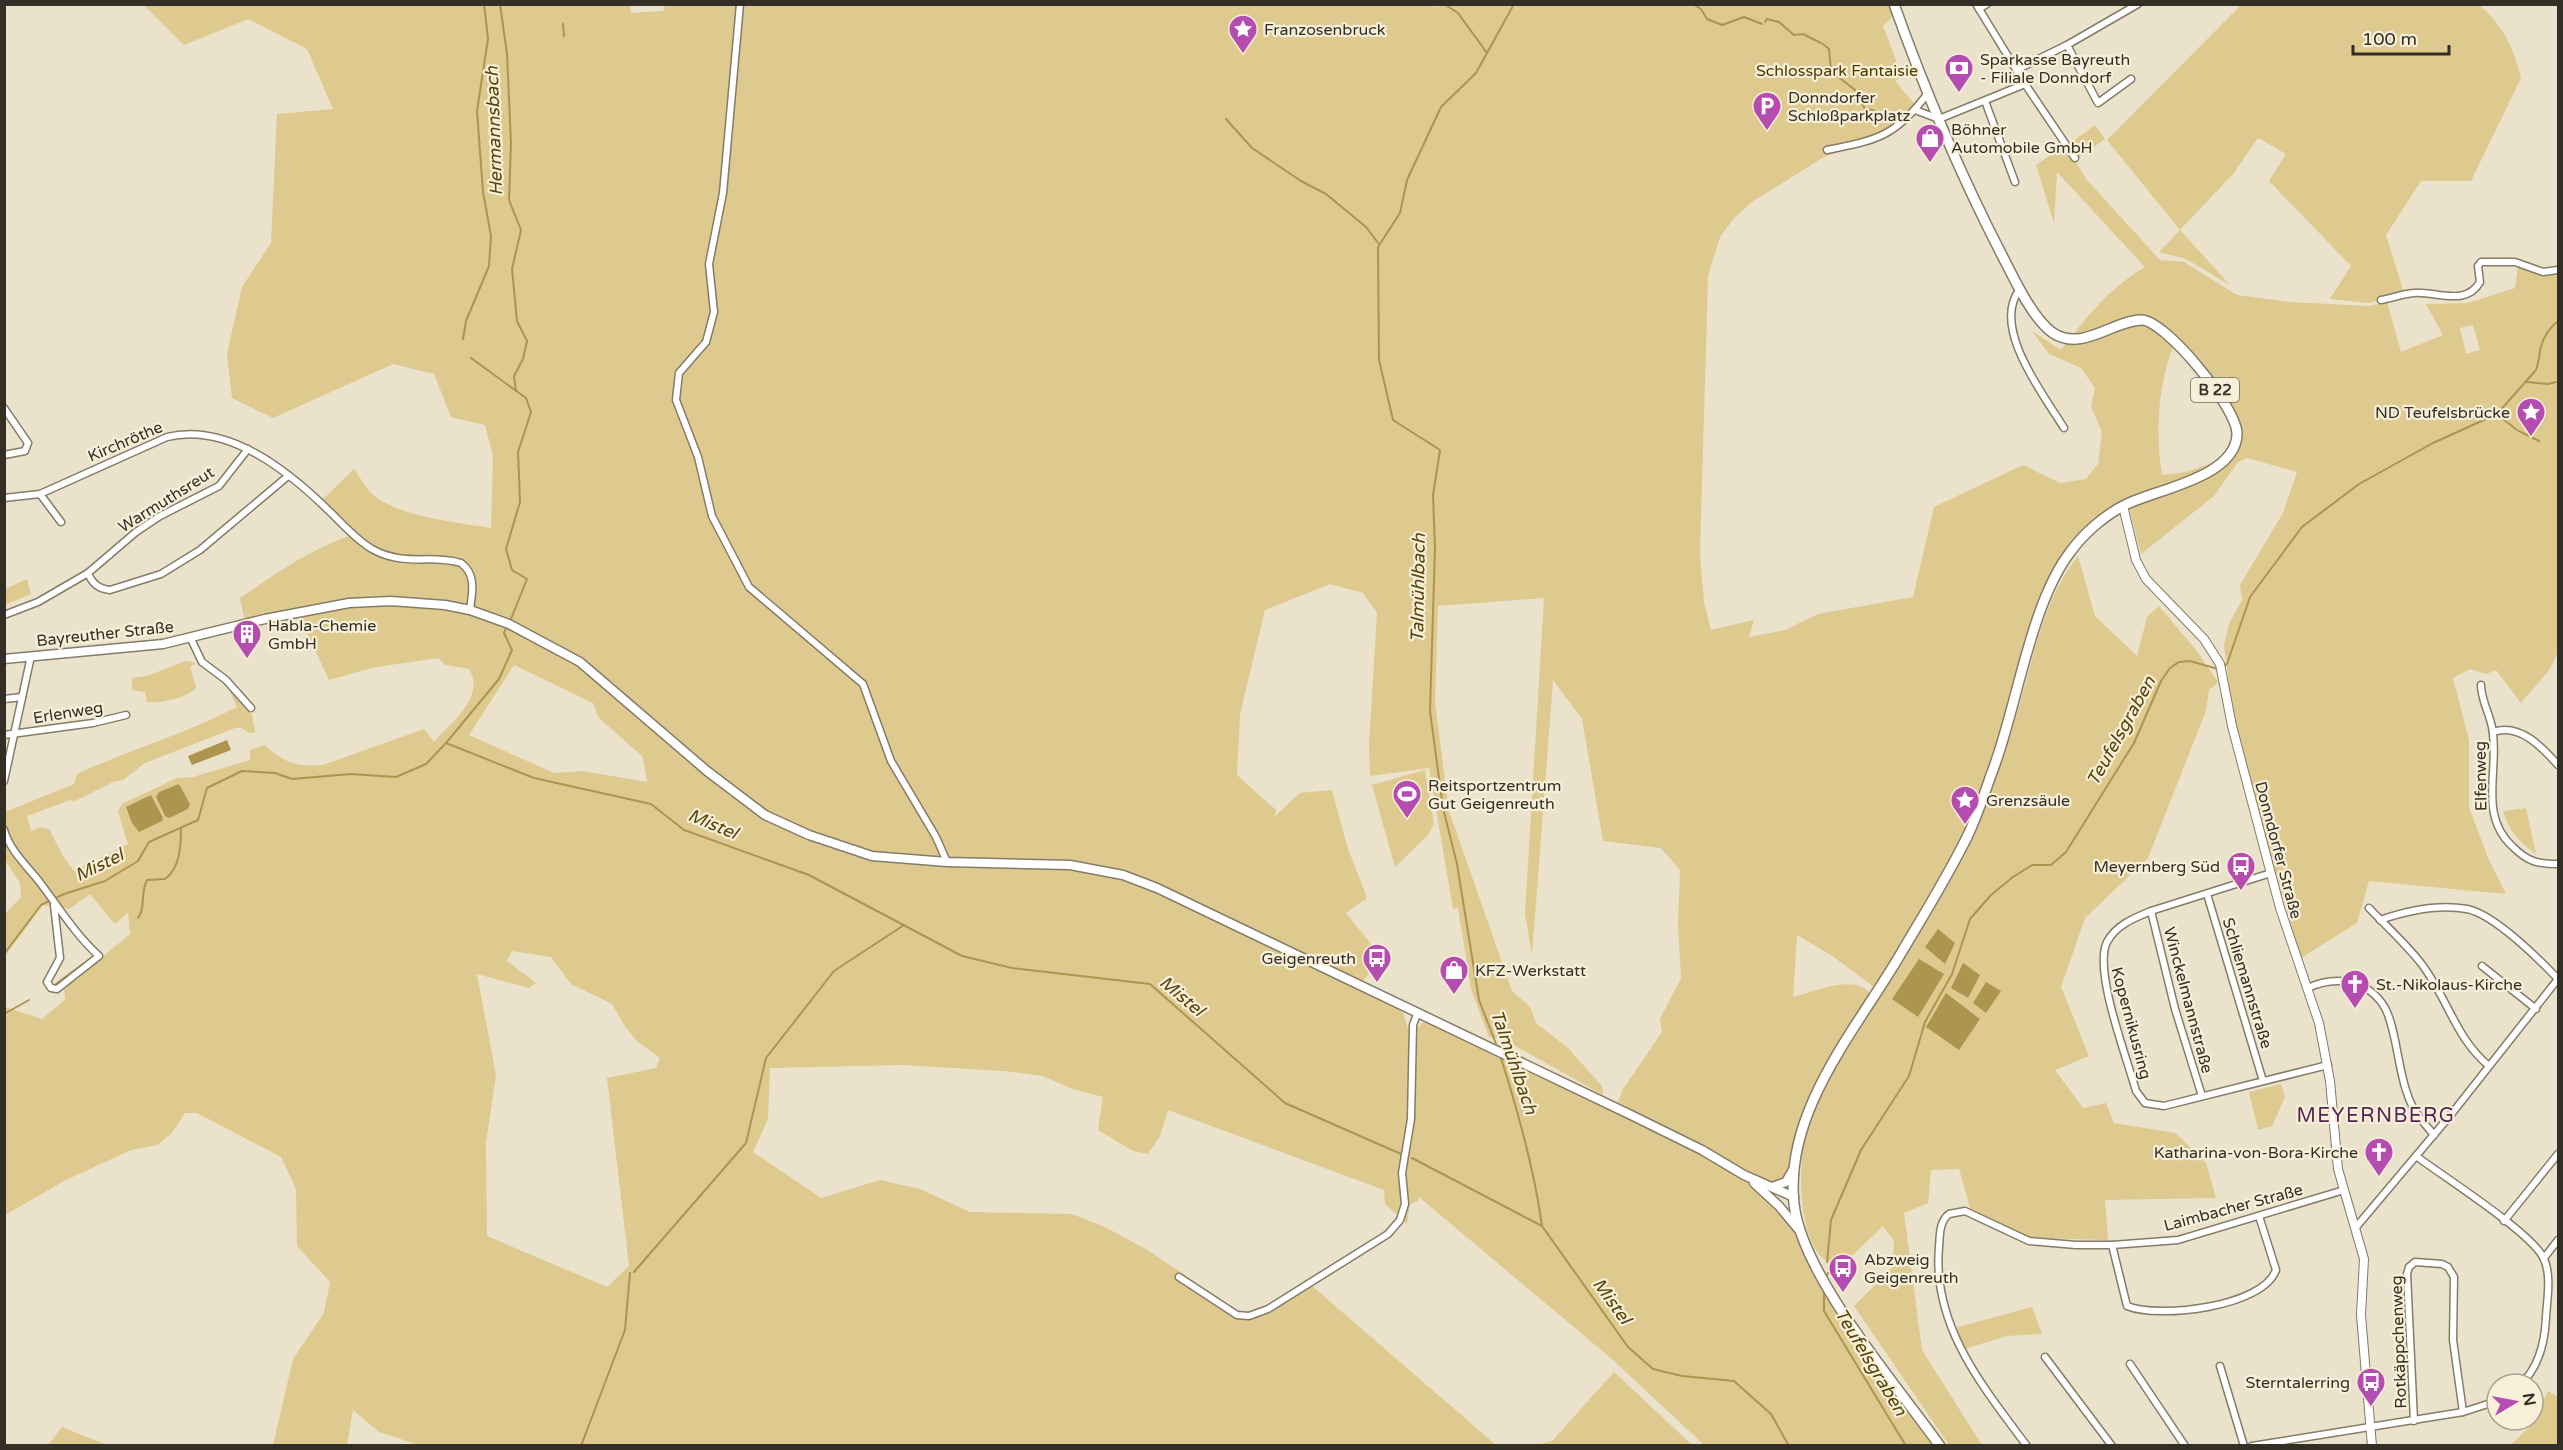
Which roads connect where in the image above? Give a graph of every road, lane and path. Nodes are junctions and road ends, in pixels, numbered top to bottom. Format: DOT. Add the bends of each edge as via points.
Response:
graph roads {
  1 [pos="740,4"];
  2 [pos="1894,4"];
  3 [pos="1988,4"];
  4 [pos="2138,4"];
  5 [pos="1977,7"];
  6 [pos="2067,45"];
  7 [pos="2016,70"];
  8 [pos="2131,80"];
  9 [pos="2025,84"];
  10 [pos="1929,92"];
  11 [pos="1986,101"];
  12 [pos="1915,110"];
  13 [pos="1940,119"];
  14 [pos="1827,150"];
  15 [pos="2075,158"];
  16 [pos="2015,182"];
  17 [pos="2559,270"];
  18 [pos="2020,289"];
  19 [pos="2381,300"];
  20 [pos="4,408"];
  21 [pos="2064,428"];
  22 [pos="248,449"];
  23 [pos="4,455"];
  24 [pos="288,476"];
  25 [pos="40,494"];
  26 [pos="4,498"];
  27 [pos="2123,506"];
  28 [pos="61,522"];
  29 [pos="88,573"];
  30 [pos="470,610"];
  31 [pos="4,615"];
  32 [pos="191,639"];
  33 [pos="31,656"];
  34 [pos="4,659"];
  35 [pos="2481,685"];
  36 [pos="22,697"];
  37 [pos="4,699"];
  38 [pos="251,708"];
  39 [pos="126,715"];
  40 [pos="2493,732"];
  41 [pos="15,733"];
  42 [pos="4,735"];
  43 [pos="2559,765"];
  44 [pos="6,769"];
  45 [pos="4,781"];
  46 [pos="4,830"];
  47 [pos="947,862"];
  48 [pos="2559,864"];
  49 [pos="2271,873"];
  50 [pos="2207,894"];
  51 [pos="54,905"];
  52 [pos="2369,908"];
  53 [pos="2151,911"];
  54 [pos="2380,920"];
  55 [pos="2482,966"];
  56 [pos="2558,979"];
  57 [pos="2308,988"];
  58 [pos="2536,1009"];
  59 [pos="1418,1012"];
  60 [pos="2328,1065"];
  61 [pos="2489,1066"];
  62 [pos="2263,1081"];
  63 [pos="2202,1096"];
  64 [pos="2434,1135"];
  65 [pos="2559,1154"];
  66 [pos="2416,1156"];
  67 [pos="1796,1165"];
  68 [pos="1744,1175"];
  69 [pos="1772,1187"];
  70 [pos="2344,1190"];
  71 [pos="1794,1198"];
  72 [pos="1772,1199"];
  73 [pos="2259,1216"];
  74 [pos="2504,1221"];
  75 [pos="2356,1226"];
  76 [pos="1802,1236"];
  77 [pos="2559,1240"];
  78 [pos="2112,1245"];
  79 [pos="2544,1258"];
  80 [pos="1179,1277"];
  81 [pos="2045,1357"];
  82 [pos="2130,1364"];
  83 [pos="2220,1366"];
  84 [pos="2530,1372"];
  85 [pos="2485,1405"];
  86 [pos="2463,1412"];
  87 [pos="2414,1421"];
  88 [pos="2371,1427"];
  89 [pos="1940,1446"];
  90 [pos="2027,1446"];
  91 [pos="2112,1446"];
  92 [pos="2185,1446"];
  93 [pos="2244,1446"];
  94 [pos="2252,1446"];
  95 [pos="2372,1446"];
  1 -- 47 [label="street" via="723,193 710,264 714,312 706,342 679,373 676,400 698,457 712,516 749,587 863,684 891,761"];
  2 -- 10 [label="main road, B 22"];
  3 -- 5 [label="street"];
  4 -- 6 [label="street"];
  5 -- 7 [label="street"];
  6 -- 7 [label="street"];
  6 -- 8 [label="street" via="2098,103"];
  7 -- 9 [label="street"];
  9 -- 11 [label="street"];
  9 -- 15 [label="street"];
  10 -- 12 [label="street"];
  10 -- 13 [label="main road, B 22"];
  11 -- 13 [label="street"];
  11 -- 16 [label="street"];
  12 -- 13 [label="street"];
  12 -- 14 [label="street" via="1885,135"];
  13 -- 18 [label="main road, B 22" via="1971,197"];
  17 -- 19 [label="street" via="2543,272 2515,262 2481,262 2480,282 2463,296 2416,292"];
  18 -- 21 [label="street" via="2014,297 2013,339"];
  18 -- 27 [label="main road, B 22" via="2045,326 2062,338 2086,338 2141,320 2157,325 2234,417 2236,444 2226,460 2192,479"];
  20 -- 23 [label="street" via="28,443 25,451"];
  22 -- 24 [label="street, Kirchröthe"];
  22 -- 25 [label="street, Kirchröthe" via="224,440 177,435"];
  22 -- 29 [label="street, Warmuthsreut" via="219,486 160,516"];
  24 -- 29 [label="street" via="200,550 161,574 102,590"];
  24 -- 30 [label="street, Kirchröthe" via="370,548 396,558 461,563 473,580"];
  25 -- 26 [label="street, Kirchröthe"];
  25 -- 28 [label="street"];
  27 -- 49 [label="street, Donndorfer Straße" via="2136,560 2146,579 2204,639 2220,664 2232,726"];
  27 -- 67 [label="main road, B 22" via="2094,527 2071,551 2054,578 1995,765 1968,834 1820,1085 1803,1126"];
  29 -- 31 [label="street, Warmuthsreut" via="38,603"];
  30 -- 32 [label="main road, Bayreuther Straße" via="420,602 349,603 265,619"];
  30 -- 47 [label="main road, Bayreuther Straße" via="524,631 580,662 707,771 765,815 872,856"];
  32 -- 33 [label="main road, Bayreuther Straße" via="129,649"];
  32 -- 38 [label="street" via="202,662 226,680"];
  33 -- 34 [label="main road, Bayreuther Straße"];
  33 -- 36 [label="street"];
  35 -- 40 [label="street, Elfenweg"];
  36 -- 37 [label="street"];
  36 -- 41 [label="street"];
  39 -- 41 [label="street, Erlenweg"];
  40 -- 43 [label="street" via="2505,728 2516,731 2533,740"];
  40 -- 48 [label="street, Elfenweg" via="2491,782 2495,819 2507,842 2524,858 2535,863"];
  41 -- 42 [label="street, Erlenweg"];
  41 -- 44 [label="street"];
  44 -- 45 [label="street"];
  46 -- 51 [label="street" via="12,848"];
  47 -- 59 [label="main road, Bayreuther Straße" via="1050,863 1123,875"];
  49 -- 50 [label="street, Kopernikusring"];
  49 -- 57 [label="street, Donndorfer Straße"];
  50 -- 53 [label="street, Kopernikusring"];
  50 -- 62 [label="street, Schliemannstraße"];
  51 -- 51 [label="street" via="60,958 47,982 54,988 99,956"];
  52 -- 54 [label="street"];
  53 -- 63 [label="street, Winckelmannstraße"];
  53 -- 63 [label="street, Kopernikusring" via="2132,918 2111,935 2103,952 2103,976 2140,1098 2157,1107"];
  54 -- 56 [label="street" via="2412,911 2469,909 2517,939"];
  54 -- 61 [label="street" via="2421,963 2461,1036"];
  55 -- 58 [label="street"];
  56 -- 58 [label="street"];
  57 -- 60 [label="street, Donndorfer Straße"];
  57 -- 64 [label="street" via="2330,981 2350,982 2369,990 2384,1007 2407,1093 2418,1116"];
  58 -- 61 [label="street"];
  59 -- 68 [label="main road, Bayreuther Straße" via="1692,1145"];
  59 -- 80 [label="street" via="1413,1025 1411,1119 1401,1173 1405,1204 1400,1220 1388,1234 1268,1309 1249,1316 1237,1315"];
  60 -- 62 [label="street, Kopernikusring"];
  60 -- 70 [label="street, Donndorfer Straße" via="2334,1147"];
  61 -- 64 [label="street"];
  62 -- 63 [label="street, Kopernikusring"];
  64 -- 66 [label="street"];
  65 -- 74 [label="street"];
  66 -- 74 [label="street"];
  66 -- 75 [label="street"];
  67 -- 69 [label="main road" via="1786,1182"];
  67 -- 71 [label="main road, B 22"];
  68 -- 69 [label="main road"];
  68 -- 72 [label="main road"];
  69 -- 71 [label="main road"];
  70 -- 73 [label="street, Laimbacher Straße"];
  70 -- 75 [label="street, Donndorfer Straße"];
  71 -- 72 [label="main road"];
  71 -- 76 [label="main road, B 22"];
  72 -- 76 [label="main road"];
  73 -- 78 [label="street, Laimbacher Straße" via="2178,1240"];
  73 -- 78 [label="street" via="2276,1263 2273,1277 2232,1301 2166,1313 2127,1306"];
  74 -- 79 [label="street"];
  75 -- 88 [label="street, Donndorfer Straße" via="2364,1259 2361,1315"];
  76 -- 89 [label="main road, B 22" via="1836,1298"];
  77 -- 79 [label="street"];
  78 -- 90 [label="street, Laimbacher Straße" via="2030,1241 1965,1211 1955,1210 1944,1218 1938,1253 1942,1300 1949,1322 1978,1380"];
  79 -- 84 [label="street" via="2548,1290 2546,1331"];
  81 -- 91 [label="street"];
  82 -- 92 [label="street"];
  83 -- 93 [label="street"];
  85 -- 86 [label="street"];
  86 -- 87 [label="street"];
  86 -- 87 [label="street, Rotkäppchenweg" via="2453,1340 2454,1277 2442,1264 2412,1263 2407,1274"];
  87 -- 88 [label="street"];
  88 -- 94 [label="street"];
  88 -- 95 [label="street, Donndorfer Straße"];
}
